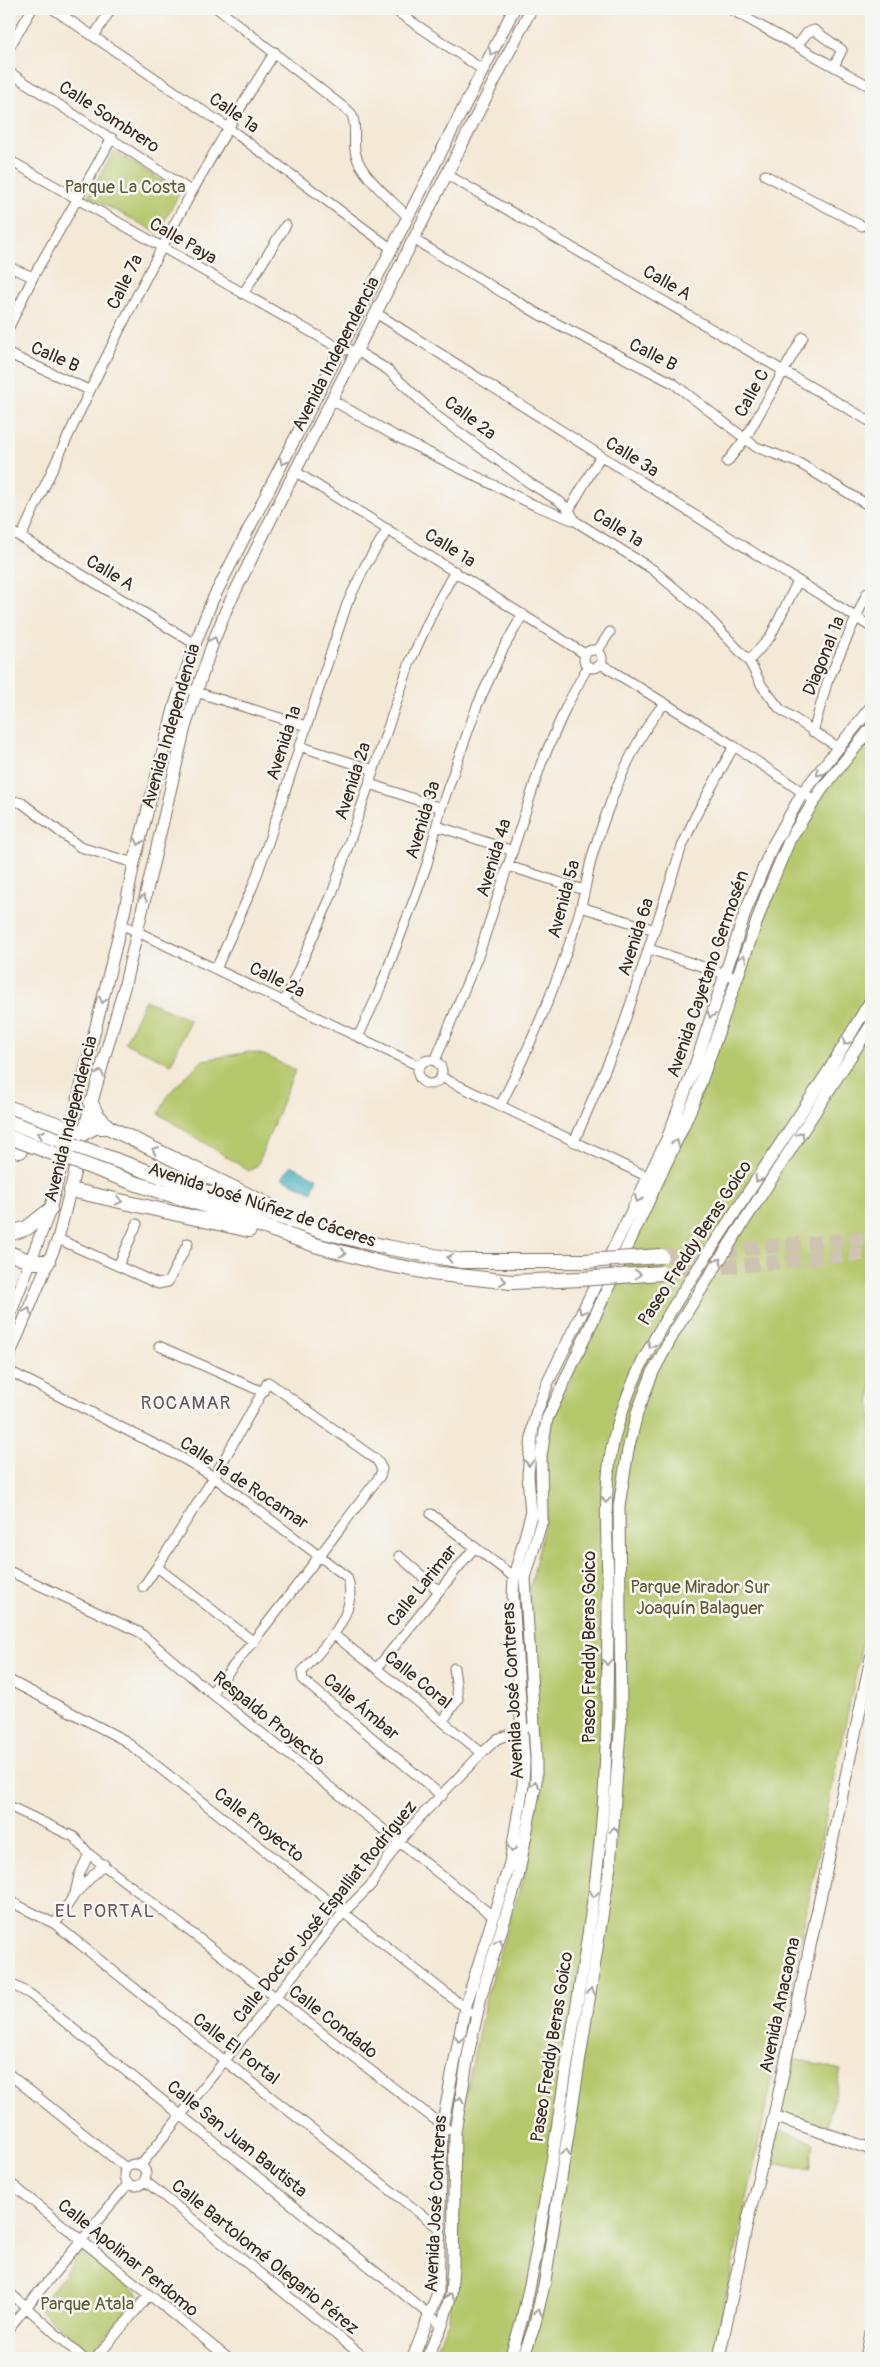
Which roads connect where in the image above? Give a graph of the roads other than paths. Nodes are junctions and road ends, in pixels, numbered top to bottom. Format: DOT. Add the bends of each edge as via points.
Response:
graph roads {
  1 [pos="32,9"];
  2 [pos="53,9"];
  3 [pos="111,9"];
  4 [pos="218,9"];
  5 [pos="393,9"];
  6 [pos="514,9"];
  7 [pos="531,9"];
  8 [pos="735,10"];
  9 [pos="94,36"];
  10 [pos="797,46"];
  11 [pos="9,48"];
  12 [pos="275,52"];
  13 [pos="834,66"];
  14 [pos="483,70"];
  15 [pos="9,72"];
  16 [pos="871,87"];
  17 [pos="462,112"];
  18 [pos="475,118"];
  19 [pos="227,127"];
  20 [pos="112,138"];
  21 [pos="9,160"];
  22 [pos="446,174"];
  23 [pos="765,175"];
  24 [pos="424,186"];
  25 [pos="191,190"];
  26 [pos="437,193"];
  27 [pos="76,199"];
  28 [pos="408,217"];
  29 [pos="286,225"];
  30 [pos="862,226"];
  31 [pos="413,239"];
  32 [pos="161,246"];
  33 [pos="392,249"];
  34 [pos="9,268"];
  35 [pos="33,277"];
  36 [pos="243,294"];
  37 [pos="376,313"];
  38 [pos="9,327"];
  39 [pos="802,337"];
  40 [pos="341,350"];
  41 [pos="357,351"];
  42 [pos="9,354"];
  43 [pos="784,370"];
  44 [pos="89,390"];
  45 [pos="332,400"];
  46 [pos="871,422"];
  47 [pos="745,439"];
  48 [pos="600,457"];
  49 [pos="727,462"];
  50 [pos="296,472"];
  51 [pos="871,507"];
  52 [pos="569,510"];
  53 [pos="575,521"];
  54 [pos="388,529"];
  55 [pos="9,530"];
  56 [pos="21,537"];
  57 [pos="455,571"];
  58 [pos="798,581"];
  59 [pos="867,593"];
  60 [pos="523,614"];
  61 [pos="857,618"];
  62 [pos="871,627"];
  63 [pos="610,632"];
  64 [pos="195,644"];
  65 [pos="598,650"];
  66 [pos="585,654"];
  67 [pos="749,661"];
  68 [pos="601,664"];
  69 [pos="588,666"];
  70 [pos="180,687"];
  71 [pos="196,692"];
  72 [pos="664,704"];
  73 [pos="871,708"];
  74 [pos="306,726"];
  75 [pos="871,728"];
  76 [pos="813,732"];
  77 [pos="299,746"];
  78 [pos="734,746"];
  79 [pos="839,748"];
  80 [pos="374,770"];
  81 [pos="370,784"];
  82 [pos="803,792"];
  83 [pos="9,800"];
  84 [pos="814,800"];
  85 [pos="442,808"];
  86 [pos="437,826"];
  87 [pos="512,851"];
  88 [pos="134,863"];
  89 [pos="508,866"];
  90 [pos="584,890"];
  91 [pos="581,907"];
  92 [pos="121,924"];
  93 [pos="656,930"];
  94 [pos="136,931"];
  95 [pos="650,949"];
  96 [pos="216,969"];
  97 [pos="731,976"];
  98 [pos="871,1000"];
  99 [pos="284,1002"];
  100 [pos="97,1023"];
  101 [pos="871,1025"];
  102 [pos="112,1027"];
  103 [pos="358,1037"];
  104 [pos="435,1061"];
  105 [pos="419,1066"];
  106 [pos="441,1077"];
  107 [pos="91,1103"];
  108 [pos="500,1106"];
  109 [pos="9,1108"];
  110 [pos="9,1122"];
  111 [pos="108,1127"];
  112 [pos="76,1132"];
  113 [pos="9,1137"];
  114 [pos="574,1142"];
  115 [pos="15,1150"];
  116 [pos="653,1180"];
  117 [pos="137,1184"];
  118 [pos="72,1190"];
  119 [pos="200,1197"];
  120 [pos="50,1210"];
  121 [pos="137,1224"];
  122 [pos="325,1232"];
  123 [pos="9,1234"];
  124 [pos="58,1239"];
  125 [pos="188,1243"];
  126 [pos="315,1245"];
  127 [pos="9,1253"];
  128 [pos="661,1256"];
  129 [pos="31,1262"];
  130 [pos="48,1262"];
  131 [pos="118,1266"];
  132 [pos="617,1266"];
  133 [pos="602,1267"];
  134 [pos="661,1273"];
  135 [pos="9,1317"];
  136 [pos="158,1346"];
  137 [pos="9,1356"];
  138 [pos="9,1371"];
  139 [pos="263,1392"];
  140 [pos="214,1477"];
  141 [pos="431,1514"];
  142 [pos="474,1548"];
  143 [pos="319,1555"];
  144 [pos="399,1556"];
  145 [pos="157,1567"];
  146 [pos="9,1571"];
  147 [pos="514,1577"];
  148 [pos="143,1587"];
  149 [pos="439,1591"];
  150 [pos="333,1634"];
  151 [pos="254,1642"];
  152 [pos="871,1658"];
  153 [pos="377,1668"];
  154 [pos="454,1668"];
  155 [pos="11,1681"];
  156 [pos="868,1690"];
  157 [pos="9,1691"];
  158 [pos="211,1693"];
  159 [pos="443,1721"];
  160 [pos="522,1728"];
  161 [pos="534,1728"];
  162 [pos="482,1753"];
  163 [pos="442,1796"];
  164 [pos="9,1806"];
  165 [pos="398,1843"];
  166 [pos="89,1854"];
  167 [pos="104,1864"];
  168 [pos="75,1894"];
  169 [pos="9,1900"];
  170 [pos="343,1913"];
  171 [pos="494,1917"];
  172 [pos="56,1924"];
  173 [pos="9,1984"];
  174 [pos="276,1998"];
  175 [pos="465,2008"];
  176 [pos="476,2017"];
  177 [pos="570,2043"];
  178 [pos="583,2045"];
  179 [pos="225,2061"];
  180 [pos="9,2074"];
  181 [pos="182,2115"];
  182 [pos="774,2116"];
  183 [pos="442,2127"];
  184 [pos="455,2132"];
  185 [pos="871,2149"];
  186 [pos="141,2165"];
  187 [pos="126,2168"];
  188 [pos="9,2182"];
  189 [pos="145,2182"];
  190 [pos="128,2184"];
  191 [pos="440,2229"];
  192 [pos="82,2242"];
  193 [pos="9,2292"];
  194 [pos="149,2295"];
  195 [pos="26,2307"];
  196 [pos="431,2315"];
  197 [pos="442,2325"];
  198 [pos="9,2328"];
  199 [pos="871,2328"];
  200 [pos="83,2358"];
  201 [pos="96,2358"];
  202 [pos="228,2358"];
  203 [pos="365,2358"];
  204 [pos="413,2358"];
  205 [pos="427,2358"];
  206 [pos="510,2358"];
  207 [pos="523,2358"];
  208 [pos="719,2358"];
  209 [pos="865,2358"];
  1 -- 11 [label="street"];
  2 -- 9 [label="street, Calle 1a"];
  3 -- 9 [label="street"];
  4 -- 12 [label="street"];
  5 -- 14 [label="street"];
  6 -- 14 [label="main road, Avenida Independencia, one-way"];
  7 -- 18 [label="main road, Avenida Independencia"];
  8 -- 10 [label="street"];
  9 -- 19 [label="street, Calle 1a"];
  10 -- 13 [label="street"];
  10 -- 13 [label="street" via="807,33 814,30 842,50"];
  12 -- 19 [label="street, Calle 7a"];
  12 -- 28 [label="street" via="351,114 358,162"];
  13 -- 16 [label="street"];
  14 -- 17 [label="main road, Avenida Independencia"];
  15 -- 20 [label="street, Calle Sombrero"];
  17 -- 18 [label="main road"];
  17 -- 24 [label="main road, Avenida Independencia"];
  18 -- 22 [label="main road, Avenida Independencia"];
  19 -- 25 [label="street, Calle 7a"];
  19 -- 33 [label="street, Calle 1a"];
  20 -- 25 [label="street, Calle Sombrero"];
  20 -- 27 [label="street"];
  21 -- 27 [label="street, Calle Paya"];
  22 -- 26 [label="main road, Avenida Independencia"];
  22 -- 43 [label="street, Calle A"];
  23 -- 30 [label="street"];
  24 -- 26 [label="main road"];
  24 -- 28 [label="main road, Avenida Independencia"];
  25 -- 32 [label="street, Calle 7a"];
  26 -- 31 [label="main road, Avenida Independencia"];
  27 -- 32 [label="street, Calle Paya"];
  27 -- 35 [label="street"];
  28 -- 33 [label="main road, Avenida Independencia"];
  29 -- 36 [label="street"];
  31 -- 37 [label="main road, Avenida Independencia"];
  31 -- 47 [label="street, Calle B" via="540,316 673,382"];
  32 -- 36 [label="street, Calle Paya"];
  32 -- 44 [label="street, Calle 7a"];
  33 -- 40 [label="main road, Avenida Independencia"];
  34 -- 35 [label="street"];
  35 -- 38 [label="street"];
  36 -- 40 [label="street, Calle Paya"];
  37 -- 41 [label="main road, Avenida Independencia"];
  37 -- 48 [label="street, Calle 3a"];
  39 -- 43 [label="street, Calle C"];
  40 -- 41 [label="street, Calle 2a"];
  40 -- 64 [label="main road, Avenida Independencia, one-way" via="212,601"];
  41 -- 45 [label="main road, Avenida Independencia"];
  41 -- 52 [label="street, Calle 2a" via="394,374 438,417"];
  42 -- 44 [label="street, Calle B"];
  43 -- 46 [label="street, Calle A"];
  43 -- 47 [label="street, Calle C"];
  44 -- 56 [label="street, Calle 7a"];
  45 -- 50 [label="main road, Avenida Independencia"];
  45 -- 53 [label="street, Calle 1a" via="395,436 534,505"];
  47 -- 49 [label="street, Calle C"];
  47 -- 51 [label="street, Calle B" via="756,447 799,463"];
  48 -- 52 [label="street"];
  48 -- 58 [label="street, Calle 3a"];
  50 -- 54 [label="street, Calle 1ª"];
  71 -- 50 [label="main road, Avenida Independencia, one-way" via="226,610"];
  52 -- 53 [label="street, Calle 2a"];
  53 -- 67 [label="street, Calle 1a" via="672,585 704,612"];
  54 -- 57 [label="street, Calle 1ª"];
  54 -- 74 [label="street, Avenida 1ª" via="347,604"];
  55 -- 56 [label="street, Calle A"];
  56 -- 64 [label="street, Calle A"];
  57 -- 60 [label="street, Calle 1ª"];
  57 -- 80 [label="street, Avenida 2ª" via="410,662"];
  58 -- 61 [label="street, Calle 3a"];
  58 -- 67 [label="street" via="770,637"];
  59 -- 61 [label="street, Diagonal 1a"];
  60 -- 66 [label="street, Calle 1ª"];
  60 -- 85 [label="street, Avenida 3ª" via="477,706"];
  61 -- 62 [label="street, Calle 3a"];
  61 -- 76 [label="street, Diagonal 1a" via="827,683"];
  63 -- 65 [label="street"];
  64 -- 70 [label="main road, Avenida Independencia"];
  65 -- 66 [label="street" via="592,649"];
  65 -- 68 [label="street"];
  66 -- 69 [label="street"];
  67 -- 76 [label="street, Calle 1a" via="762,686 780,709"];
  68 -- 69 [label="street"];
  68 -- 72 [label="street"];
  69 -- 87 [label="street, Avenida 4ª" via="541,764"];
  70 -- 71 [label="street"];
  70 -- 88 [label="main road, Avenida Independencia, one-way"];
  71 -- 74 [label="street"];
  94 -- 71 [label="main road, Avenida Independencia, one-way"];
  72 -- 78 [label="street"];
  72 -- 90 [label="street, Avenida 5ª" via="650,722 611,802"];
  73 -- 79 [label="main road, Avenida Cayetano Germosén"];
  74 -- 77 [label="street, Avenida 1ª"];
  75 -- 84 [label="main road, Avenida Cayetano Germosén"];
  76 -- 79 [label="street, Calle 1a"];
  77 -- 80 [label="street"];
  77 -- 96 [label="street, Avenida 1ª" via="253,886"];
  78 -- 82 [label="street"];
  78 -- 93 [label="street, Avenida 6ª" via="681,849"];
  79 -- 82 [label="main road, Avenida Cayetano Germosén, one-way"];
  80 -- 81 [label="street, Avenida 2ª"];
  81 -- 85 [label="street"];
  81 -- 99 [label="street, Avenida 2ª" via="332,894"];
  82 -- 84 [label="street"];
  82 -- 97 [label="main road, Avenida Cayetano Germosén" via="787,816 746,910"];
  83 -- 88 [label="street" via="22,803 80,847"];
  97 -- 84 [label="main road, Avenida Cayetano Germosén, one-way" via="790,839"];
  85 -- 86 [label="street, Avenida 3ª"];
  86 -- 87 [label="street"];
  86 -- 103 [label="street, Avenida 3ª" via="404,929"];
  87 -- 89 [label="street, Avenida 4ª"];
  88 -- 92 [label="main road, Avenida Independencia"];
  89 -- 90 [label="street"];
  89 -- 104 [label="street, Avenida 4ª" via="469,980"];
  90 -- 91 [label="street, Avenida 5ª"];
  91 -- 93 [label="street"];
  91 -- 108 [label="street, Avenida 5ª" via="552,993"];
  92 -- 94 [label="street, Calle 2ª"];
  92 -- 100 [label="main road, Avenida Independencia, one-way"];
  93 -- 95 [label="street, Avenida 6ª"];
  94 -- 96 [label="street, Calle 2ª"];
  94 -- 102 [label="main road, Avenida Independencia"];
  95 -- 97 [label="street"];
  95 -- 114 [label="street, Avenida 6ª" via="618,1041"];
  96 -- 99 [label="street, Calle 2ª"];
  97 -- 116 [label="main road, Avenida Cayetano Germosén"];
  98 -- 177 [label="main road, Paseo Freddy Beras Goico, one-way, bridge" via="656,1335 624,1405 610,1458 606,1507 608,1713 604,1796 594,1895"];
  99 -- 103 [label="street, Calle 2ª"];
  100 -- 102 [label="main road"];
  100 -- 112 [label="main road, Avenida Independencia"];
  178 -- 101 [label="main road, Paseo Freddy Beras Goico, one-way, bridge" via="616,1806 621,1718 619,1506 638,1410 675,1330"];
  107 -- 102 [label="main road, Avenida Independencia, one-way"];
  103 -- 105 [label="street, Calle 2ª"];
  104 -- 105 [label="street" via="424,1061"];
  104 -- 106 [label="street" via="440,1065"];
  105 -- 106 [label="street" via="418,1076 424,1083 434,1083"];
  106 -- 108 [label="street"];
  107 -- 111 [label="main road"];
  107 -- 112 [label="main road, Avenida Independencia"];
  108 -- 114 [label="street"];
  109 -- 112 [label="main road"];
  119 -- 110 [label="main road, Avenida José Núñez de Cáceres, one-way, bridge"];
  111 -- 112 [label="main road"];
  122 -- 111 [label="main road, one-way"];
  112 -- 118 [label="main road, Avenida Independencia"];
  112 -- 120 [label="main road, Avenida Independencia"];
  113 -- 117 [label="main road, Avenida José Núñez de Cáceres, bridge"];
  114 -- 116 [label="street"];
  115 -- 117 [label="main road, bridge"];
  116 -- 132 [label="main road, Avenida Cayetano Germosén"];
  116 -- 133 [label="main road, Avenida Cayetano Germosén, one-way"];
  117 -- 119 [label="main road, Avenida José Núñez de Cáceres, bridge"];
  118 -- 124 [label="main road, Avenida Independencia"];
  118 -- 126 [label="main road, one-way"];
  119 -- 122 [label="main road, Avenida José Núñez de Cáceres"];
  119 -- 126 [label="main road, Avenida José Núñez de Cáceres"];
  120 -- 123 [label="main road" via="27,1228"];
  120 -- 129 [label="main road, Avenida Independencia"];
  121 -- 131 [label="street"];
  128 -- 122 [label="main road, Avenida José Núñez de Cáceres, one-way, bridge" via="586,1261 462,1260"];
  124 -- 130 [label="main road, Avenida Independencia"];
  124 -- 131 [label="street"];
  125 -- 131 [label="street" via="164,1285"];
  126 -- 134 [label="main road, Avenida José Núñez de Cáceres, one-way, bridge" via="432,1273 511,1282"];
  127 -- 129 [label="main road"];
  129 -- 130 [label="main road"];
  129 -- 135 [label="main road, Avenida Independencia"];
  137 -- 130 [label="main road, Avenida Independencia, one-way"];
  132 -- 161 [label="main road, Avenida José Contreras" via="557,1393 543,1436 542,1520 525,1578"];
  133 -- 147 [label="main road, Avenida José Contreras, one-way" via="536,1414 528,1474 530,1515"];
  136 -- 139 [label="street"];
  138 -- 140 [label="street, Calle 1a de Rocamar" via="184,1458"];
  139 -- 140 [label="street"];
  139 -- 143 [label="street" via="268,1382 377,1460 382,1469 380,1476"];
  140 -- 143 [label="street, Calle 1a de Rocamar"];
  140 -- 145 [label="street"];
  141 -- 142 [label="street"];
  142 -- 147 [label="street"];
  142 -- 149 [label="street, Calle Larimar"];
  143 -- 150 [label="street, Calle 1a de Rocamar" via="347,1577 350,1588 345,1614"];
  143 -- 151 [label="street"];
  144 -- 149 [label="street"];
  145 -- 148 [label="street"];
  145 -- 151 [label="street"];
  146 -- 158 [label="street, Respaldo Proyecto" via="139,1632"];
  147 -- 160 [label="main road, Avenida José Contreras" via="514,1636"];
  149 -- 153 [label="street, Calle Larimar"];
  150 -- 153 [label="street, Calle Coral"];
  150 -- 163 [label="street, Calle Ámbar" via="302,1672 303,1680"];
  151 -- 158 [label="street"];
  152 -- 156 [label="main road, Avenida Anacaona"];
  153 -- 159 [label="street, Calle Coral"];
  154 -- 159 [label="street" via="458,1700"];
  155 -- 157 [label="street"];
  155 -- 170 [label="street, Calle Proyecto" via="124,1740"];
  156 -- 182 [label="main road, Avenida Anacaona"];
  158 -- 165 [label="street, Respaldo Proyecto"];
  159 -- 162 [label="street, Calle Coral"];
  160 -- 161 [label="street, Calle Doctor José Espalliat Rodríguez"];
  160 -- 162 [label="street, Calle Doctor José Espalliat Rodríguez" via="497,1739"];
  160 -- 171 [label="main road, Avenida José Contreras, one-way" via="523,1785 510,1863"];
  176 -- 161 [label="main road, Avenida José Contreras, one-way" via="518,1877 536,1782"];
  162 -- 163 [label="street, Calle Doctor José Espalliat Rodríguez"];
  163 -- 165 [label="street, Calle Doctor José Espalliat Rodríguez"];
  164 -- 166 [label="street, Calle Condado" via="74,1837"];
  165 -- 170 [label="street, Calle Doctor José Espalliat Rodríguez" via="371,1885"];
  165 -- 171 [label="street, Respaldo Proyecto"];
  166 -- 167 [label="street, Calle Condado"];
  166 -- 168 [label="street" via="79,1875"];
  167 -- 168 [label="street"];
  167 -- 174 [label="street, Calle Condado"];
  168 -- 172 [label="street"];
  169 -- 172 [label="street, Calle El Portal"];
  170 -- 174 [label="street, Calle Doctor José Espalliat Rodríguez"];
  170 -- 175 [label="street, Calle Proyecto"];
  171 -- 175 [label="main road, Avenida José Contreras"];
  172 -- 179 [label="street, Calle El Portal"];
  173 -- 181 [label="street, Calle San Juan Bautista" via="30,1994"];
  174 -- 179 [label="street, Calle Doctor José Espalliat Rodríguez"];
  174 -- 183 [label="street, Calle Condado"];
  175 -- 176 [label="street, Calle Proyecto"];
  175 -- 183 [label="main road, Avenida José Contreras, one-way"];
  184 -- 176 [label="main road, Avenida José Contreras, one-way"];
  177 -- 178 [label="main road"];
  177 -- 206 [label="main road, Paseo Freddy Beras Goico" via="530,2286 521,2328"];
  207 -- 178 [label="main road, Paseo Freddy Beras Goico, one-way" via="545,2281"];
  179 -- 181 [label="street, Calle Doctor José Espalliat Rodríguez"];
  179 -- 191 [label="street, Calle El Portal"];
  180 -- 187 [label="street"];
  181 -- 186 [label="street, Calle Doctor José Espalliat Rodríguez"];
  181 -- 196 [label="street, Calle San Juan Bautista"];
  182 -- 185 [label="main road"];
  182 -- 208 [label="main road, Avenida Anacaona" via="748,2219"];
  183 -- 184 [label="street, Calle Condado"];
  183 -- 191 [label="main road, Avenida José Contreras"];
  197 -- 184 [label="main road, Avenida José Contreras, one-way" via="451,2294 453,2265"];
  186 -- 187 [label="street" via="133,2164"];
  186 -- 189 [label="street" via="146,2172"];
  187 -- 190 [label="street" via="124,2176"];
  188 -- 192 [label="street, Calle Apolinar Perdomo"];
  189 -- 190 [label="street" via="138,2186"];
  189 -- 203 [label="street, Calle Bartolomé Olegario Pérez"];
  190 -- 192 [label="street"];
  191 -- 196 [label="main road, Avenida José Contreras" via="438,2293"];
  192 -- 194 [label="street, Calle Apolinar Perdomo"];
  192 -- 195 [label="street"];
  193 -- 195 [label="street"];
  194 -- 201 [label="street"];
  194 -- 202 [label="street, Calle Apolinar Perdomo"];
  195 -- 198 [label="street"];
  195 -- 200 [label="street"];
  196 -- 197 [label="street, Calle San Juan Bautista"];
  196 -- 204 [label="main road, Avenida José Contreras"];
  197 -- 205 [label="main road, Avenida José Contreras"];
  199 -- 209 [label="street"];
}
